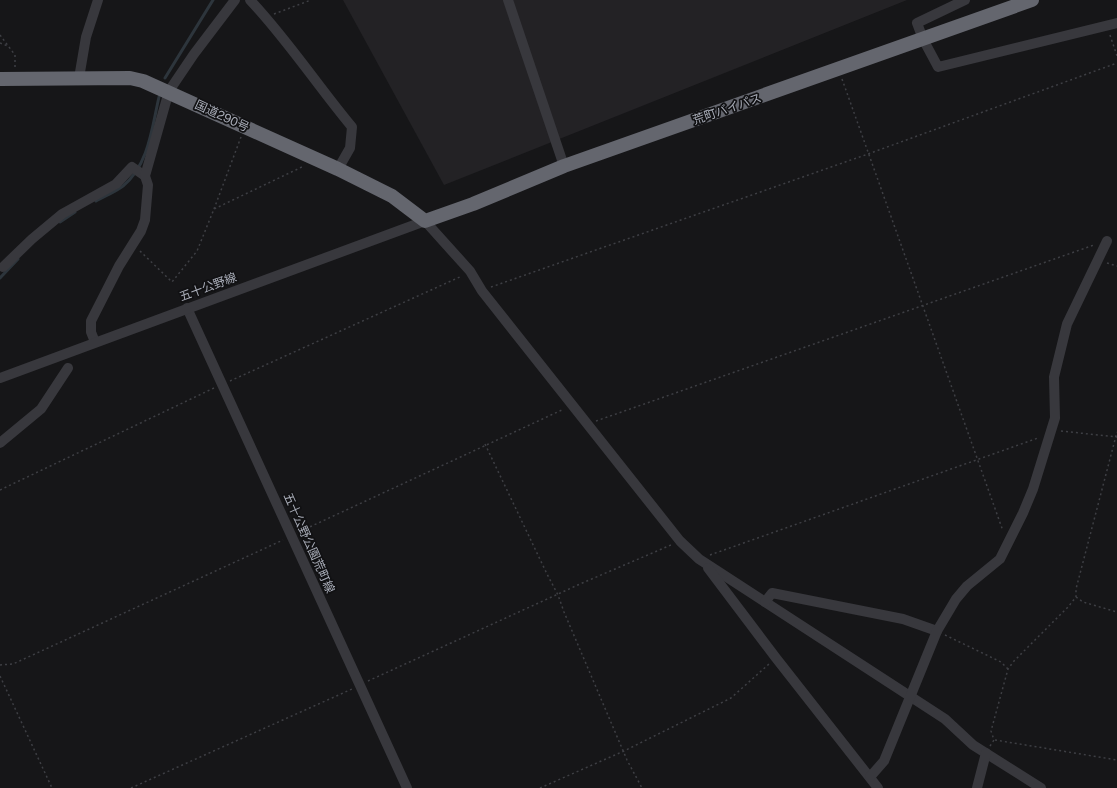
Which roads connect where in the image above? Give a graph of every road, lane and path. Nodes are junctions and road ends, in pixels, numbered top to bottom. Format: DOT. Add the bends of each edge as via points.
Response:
graph roads {
  1 [pos="98,0"];
  2 [pos="235,0"];
  3 [pos="250,0"];
  4 [pos="311,0"];
  5 [pos="508,0"];
  6 [pos="965,0"];
  7 [pos="1032,0"];
  8 [pos="265,17"];
  9 [pos="1117,22"];
  10 [pos="1107,26"];
  11 [pos="0,35"];
  12 [pos="923,39"];
  13 [pos="0,43"];
  14 [pos="10,46"];
  15 [pos="1117,56"];
  16 [pos="1117,63"];
  17 [pos="839,70"];
  18 [pos="79,78"];
  19 [pos="0,79"];
  20 [pos="15,79"];
  21 [pos="168,91"];
  22 [pos="245,126"];
  23 [pos="868,154"];
  24 [pos="316,160"];
  25 [pos="564,166"];
  26 [pos="338,169"];
  27 [pos="145,176"];
  28 [pos="214,209"];
  29 [pos="425,221"];
  30 [pos="1107,240"];
  31 [pos="133,244"];
  32 [pos="4,267"];
  33 [pos="470,271"];
  34 [pos="482,291"];
  35 [pos="922,306"];
  36 [pos="187,308"];
  37 [pos="95,342"];
  38 [pos="68,368"];
  39 [pos="0,378"];
  40 [pos="222,384"];
  41 [pos="588,424"];
  42 [pos="1117,432"];
  43 [pos="1050,434"];
  44 [pos="1116,437"];
  45 [pos="0,443"];
  46 [pos="485,444"];
  47 [pos="978,458"];
  48 [pos="0,490"];
  49 [pos="680,541"];
  50 [pos="1008,544"];
  51 [pos="702,561"];
  52 [pos="558,595"];
  53 [pos="1076,597"];
  54 [pos="765,602"];
  55 [pos="1117,612"];
  56 [pos="937,631"];
  57 [pos="776,658"];
  58 [pos="1008,669"];
  59 [pos="0,676"];
  60 [pos="359,685"];
  61 [pos="910,697"];
  62 [pos="994,740"];
  63 [pos="624,751"];
  64 [pos="986,753"];
  65 [pos="1117,760"];
  66 [pos="870,777"];
  67 [pos="52,788"];
  68 [pos="131,788"];
  69 [pos="407,788"];
  70 [pos="540,788"];
  71 [pos="642,788"];
  72 [pos="878,788"];
  73 [pos="977,788"];
  74 [pos="1041,788"];
  1 -- 18 [label="street" via="86,37"];
  2 -- 21 [label="street"];
  3 -- 8 [label="street"];
  4 -- 8 [label="path"];
  5 -- 25 [label="street"];
  6 -- 12 [label="street" via="917,23"];
  7 -- 12 [label="highway, 荒町バイパス"];
  8 -- 26 [label="street" via="352,127 350,148"];
  9 -- 10 [label="street"];
  10 -- 12 [label="street" via="938,67"];
  10 -- 15 [label="path"];
  11 -- 14 [label="path"];
  12 -- 17 [label="highway, 荒町バイパス"];
  13 -- 14 [label="path"];
  14 -- 20 [label="path" via="15,55"];
  16 -- 23 [label="path"];
  17 -- 23 [label="path"];
  17 -- 25 [label="highway, 荒町バイパス"];
  18 -- 20 [label="highway, 国道290号"];
  18 -- 21 [label="highway, 国道290号" via="130,78"];
  19 -- 20 [label="highway, 国道290号"];
  21 -- 22 [label="highway, 国道290号"];
  21 -- 27 [label="street"];
  22 -- 24 [label="highway, 国道290号"];
  22 -- 28 [label="path"];
  23 -- 34 [label="path"];
  23 -- 35 [label="path"];
  24 -- 26 [label="highway, 国道290号"];
  24 -- 28 [label="path"];
  25 -- 29 [label="highway, 荒町バイパス"];
  26 -- 29 [label="highway, 国道290号" via="392,196"];
  27 -- 31 [label="street" via="148,185 145,220"];
  27 -- 32 [label="street" via="132,167 116,184 62,214 32,238"];
  28 -- 31 [label="path" via="197,251 172,282"];
  29 -- 33 [label="street"];
  29 -- 36 [label="street, 五十公野線"];
  30 -- 35 [label="path"];
  30 -- 43 [label="street" via="1067,324 1054,377 1055,418"];
  31 -- 37 [label="street" via="118,266 91,321 91,332"];
  33 -- 34 [label="street"];
  33 -- 40 [label="path"];
  34 -- 41 [label="street"];
  35 -- 41 [label="path"];
  35 -- 47 [label="path"];
  36 -- 37 [label="street, 五十公野線"];
  36 -- 40 [label="street, 五十公野公園荒町線"];
  37 -- 39 [label="street, 五十公野線"];
  38 -- 45 [label="street" via="41,409"];
  40 -- 48 [label="path"];
  40 -- 60 [label="street, 五十公野公園荒町線"];
  41 -- 49 [label="street"];
  42 -- 44 [label="path"];
  43 -- 44 [label="path" via="1058,431"];
  43 -- 47 [label="path"];
  43 -- 50 [label="street" via="1033,489"];
  44 -- 53 [label="path"];
  46 -- 52 [label="path"];
  47 -- 50 [label="path"];
  47 -- 51 [label="path"];
  49 -- 51 [label="street"];
  49 -- 52 [label="path"];
  50 -- 56 [label="street" via="1000,559 967,586 956,599"];
  51 -- 54 [label="street"];
  51 -- 57 [label="street"];
  52 -- 60 [label="path"];
  52 -- 63 [label="path"];
  53 -- 55 [label="path" via="1083,602"];
  53 -- 58 [label="path"];
  54 -- 56 [label="street" via="772,593 903,619"];
  54 -- 61 [label="street"];
  56 -- 58 [label="path" via="1001,662"];
  56 -- 61 [label="street"];
  57 -- 63 [label="path" via="731,698"];
  57 -- 66 [label="street"];
  58 -- 62 [label="path" via="991,730"];
  59 -- 67 [label="path"];
  60 -- 68 [label="path"];
  60 -- 69 [label="street, 五十公野公園荒町線"];
  61 -- 64 [label="street" via="945,720"];
  61 -- 66 [label="street" via="884,761"];
  62 -- 64 [label="path"];
  62 -- 65 [label="path"];
  63 -- 70 [label="path"];
  63 -- 71 [label="path"];
  64 -- 73 [label="street"];
  64 -- 74 [label="street"];
  66 -- 72 [label="street"];
}
